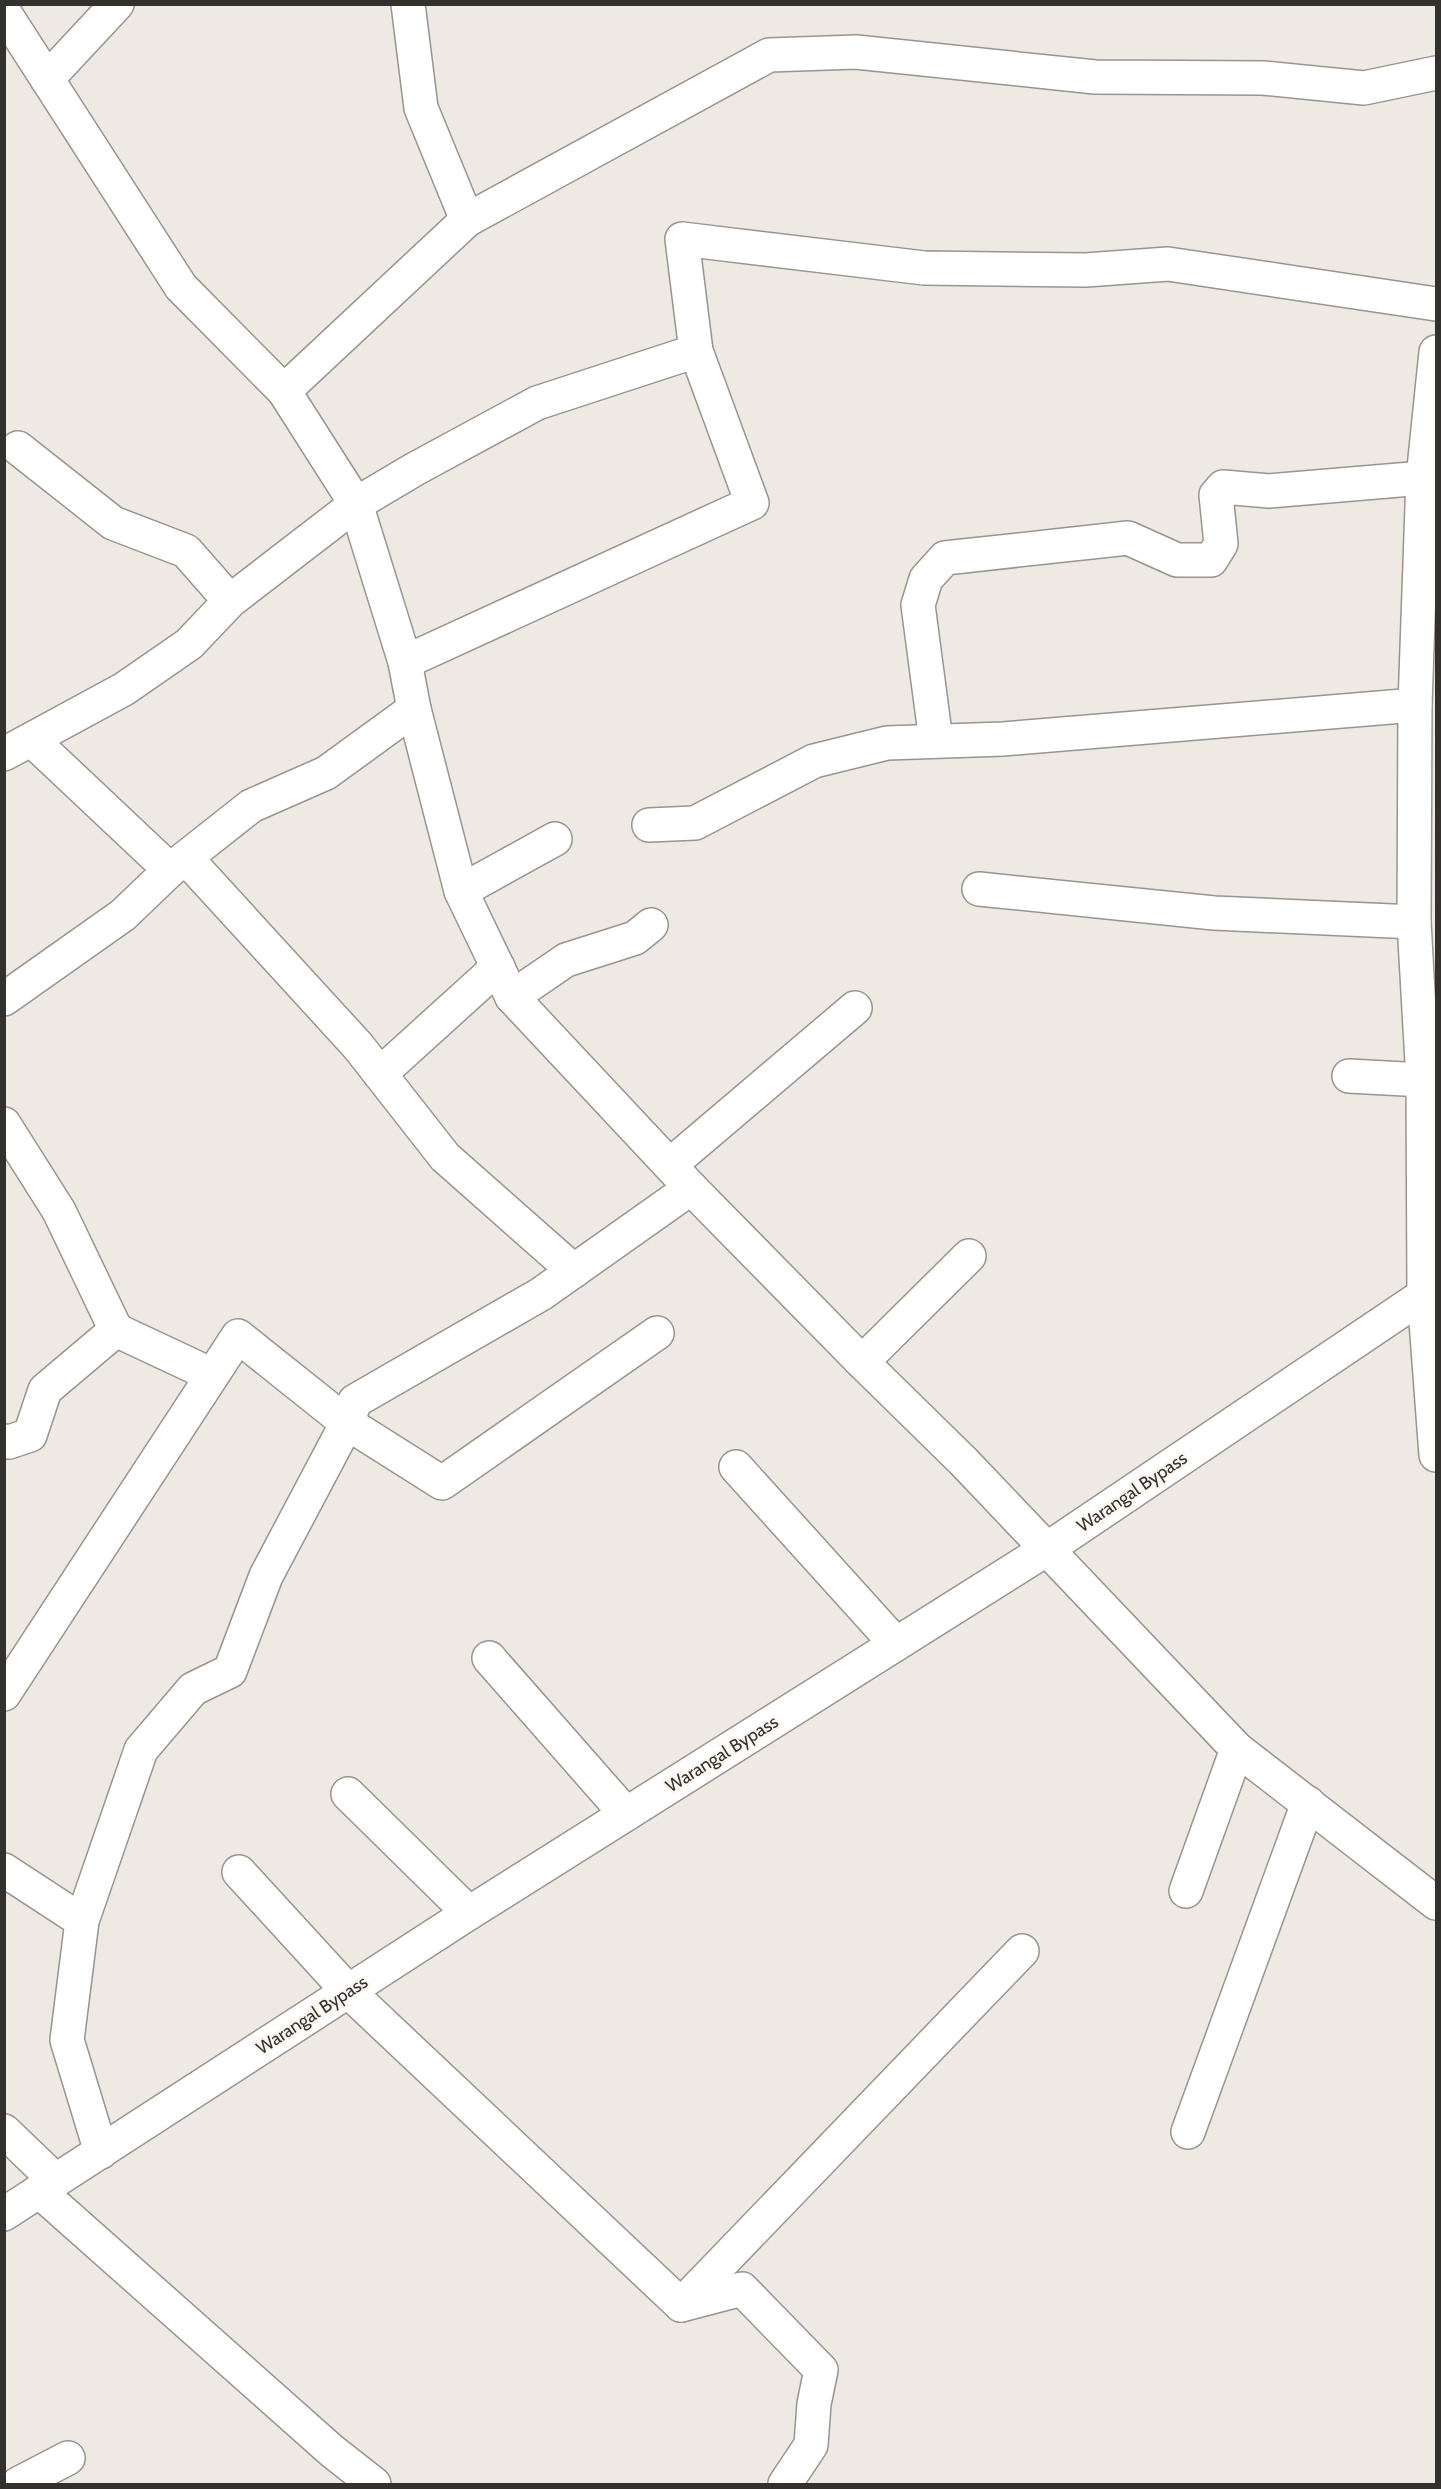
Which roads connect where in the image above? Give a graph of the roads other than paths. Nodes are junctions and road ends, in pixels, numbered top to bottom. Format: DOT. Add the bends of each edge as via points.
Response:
graph roads {
  1 [pos="117,4"];
  2 [pos="408,4"];
  3 [pos="4,12"];
  4 [pos="1437,73"];
  5 [pos="47,79"];
  6 [pos="467,220"];
  7 [pos="1437,304"];
  8 [pos="696,351"];
  9 [pos="1437,352"];
  10 [pos="284,390"];
  11 [pos="18,448"];
  12 [pos="1423,478"];
  13 [pos="356,504"];
  14 [pos="230,602"];
  15 [pos="405,662"];
  16 [pos="1415,705"];
  17 [pos="414,709"];
  18 [pos="936,741"];
  19 [pos="18,747"];
  20 [pos="649,825"];
  21 [pos="555,839"];
  22 [pos="178,864"];
  23 [pos="979,889"];
  24 [pos="461,891"];
  25 [pos="1414,922"];
  26 [pos="651,925"];
  27 [pos="498,967"];
  28 [pos="512,997"];
  29 [pos="4,999"];
  30 [pos="855,1008"];
  31 [pos="380,1074"];
  32 [pos="1349,1076"];
  33 [pos="1423,1080"];
  34 [pos="4,1124"];
  35 [pos="680,1177"];
  36 [pos="969,1256"];
  37 [pos="574,1270"];
  38 [pos="1430,1293"];
  39 [pos="116,1330"];
  40 [pos="657,1333"];
  41 [pos="862,1362"];
  42 [pos="212,1376"];
  43 [pos="347,1423"];
  44 [pos="4,1441"];
  45 [pos="1437,1455"];
  46 [pos="736,1467"];
  47 [pos="1047,1549"];
  48 [pos="896,1644"];
  49 [pos="489,1658"];
  50 [pos="4,1694"];
  51 [pos="1237,1749"];
  52 [pos="348,1794"];
  53 [pos="1308,1803"];
  54 [pos="626,1814"];
  55 [pos="4,1870"];
  56 [pos="239,1872"];
  57 [pos="1186,1892"];
  58 [pos="1437,1903"];
  59 [pos="469,1913"];
  60 [pos="82,1921"];
  61 [pos="1022,1951"];
  62 [pos="348,1991"];
  63 [pos="4,2131"];
  64 [pos="1188,2132"];
  65 [pos="102,2152"];
  66 [pos="47,2185"];
  67 [pos="4,2214"];
  68 [pos="681,2305"];
  69 [pos="68,2458"];
  70 [pos="18,2484"];
  71 [pos="374,2484"];
  72 [pos="785,2484"];
  1 -- 5 [label="street"];
  2 -- 6 [label="street" via="421,108"];
  3 -- 5 [label="street"];
  4 -- 6 [label="street" via="1364,88 1263,78 1095,77 856,52 769,55"];
  5 -- 10 [label="street" via="181,287"];
  6 -- 10 [label="street"];
  7 -- 8 [label="street" via="1168,264 1086,270 924,268 682,239"];
  8 -- 13 [label="street" via="537,403"];
  8 -- 15 [label="street" via="752,503"];
  9 -- 12 [label="street"];
  10 -- 13 [label="street"];
  11 -- 14 [label="street" via="113,523 186,550"];
  12 -- 16 [label="street"];
  12 -- 18 [label="street" via="1269,491 1223,487 1216,495 1221,544 1210,560 1178,560 1128,538 945,558 926,579 918,605"];
  13 -- 14 [label="street"];
  13 -- 15 [label="street"];
  14 -- 19 [label="street" via="189,644 133,683"];
  15 -- 17 [label="street"];
  16 -- 18 [label="street" via="1003,739"];
  16 -- 25 [label="street"];
  17 -- 22 [label="street" via="326,773 250,806"];
  17 -- 24 [label="street"];
  18 -- 20 [label="street" via="887,743 814,761 695,823"];
  19 -- 22 [label="street"];
  21 -- 24 [label="street"];
  22 -- 29 [label="street" via="123,915"];
  22 -- 31 [label="street" via="358,1046"];
  23 -- 25 [label="street" via="1214,913"];
  24 -- 27 [label="street"];
  25 -- 33 [label="street"];
  26 -- 28 [label="street" via="635,938 566,960"];
  27 -- 28 [label="street"];
  27 -- 31 [label="street"];
  28 -- 35 [label="street"];
  30 -- 35 [label="street"];
  31 -- 37 [label="street" via="445,1157"];
  32 -- 33 [label="street"];
  33 -- 38 [label="street"];
  34 -- 39 [label="street" via="59,1211"];
  35 -- 37 [label="street"];
  35 -- 41 [label="street"];
  36 -- 41 [label="street"];
  37 -- 43 [label="street" via="541,1294 355,1401"];
  38 -- 45 [label="street"];
  38 -- 47 [label="street, Warangal Bypass"];
  39 -- 42 [label="street"];
  39 -- 44 [label="street" via="45,1390 30,1435"];
  40 -- 43 [label="street" via="442,1483"];
  41 -- 47 [label="street"];
  42 -- 43 [label="street" via="238,1336"];
  42 -- 50 [label="street"];
  43 -- 60 [label="street" via="266,1576 230,1671 193,1689 141,1750"];
  46 -- 48 [label="street"];
  47 -- 48 [label="street, Warangal Bypass"];
  47 -- 51 [label="street"];
  48 -- 54 [label="street, Warangal Bypass"];
  49 -- 54 [label="street"];
  51 -- 53 [label="street"];
  51 -- 57 [label="street"];
  52 -- 59 [label="street"];
  53 -- 58 [label="street"];
  53 -- 64 [label="street"];
  54 -- 59 [label="street, Warangal Bypass"];
  55 -- 60 [label="street"];
  56 -- 62 [label="street"];
  59 -- 62 [label="street, Warangal Bypass"];
  60 -- 65 [label="street" via="67,2040"];
  61 -- 68 [label="street"];
  62 -- 65 [label="street, Warangal Bypass"];
  62 -- 68 [label="street"];
  63 -- 66 [label="street"];
  65 -- 66 [label="street, Warangal Bypass"];
  66 -- 67 [label="street, Warangal Bypass"];
  66 -- 71 [label="street" via="323,2443"];
  68 -- 72 [label="street" via="742,2289 821,2370 811,2445"];
  69 -- 70 [label="street"];
}
